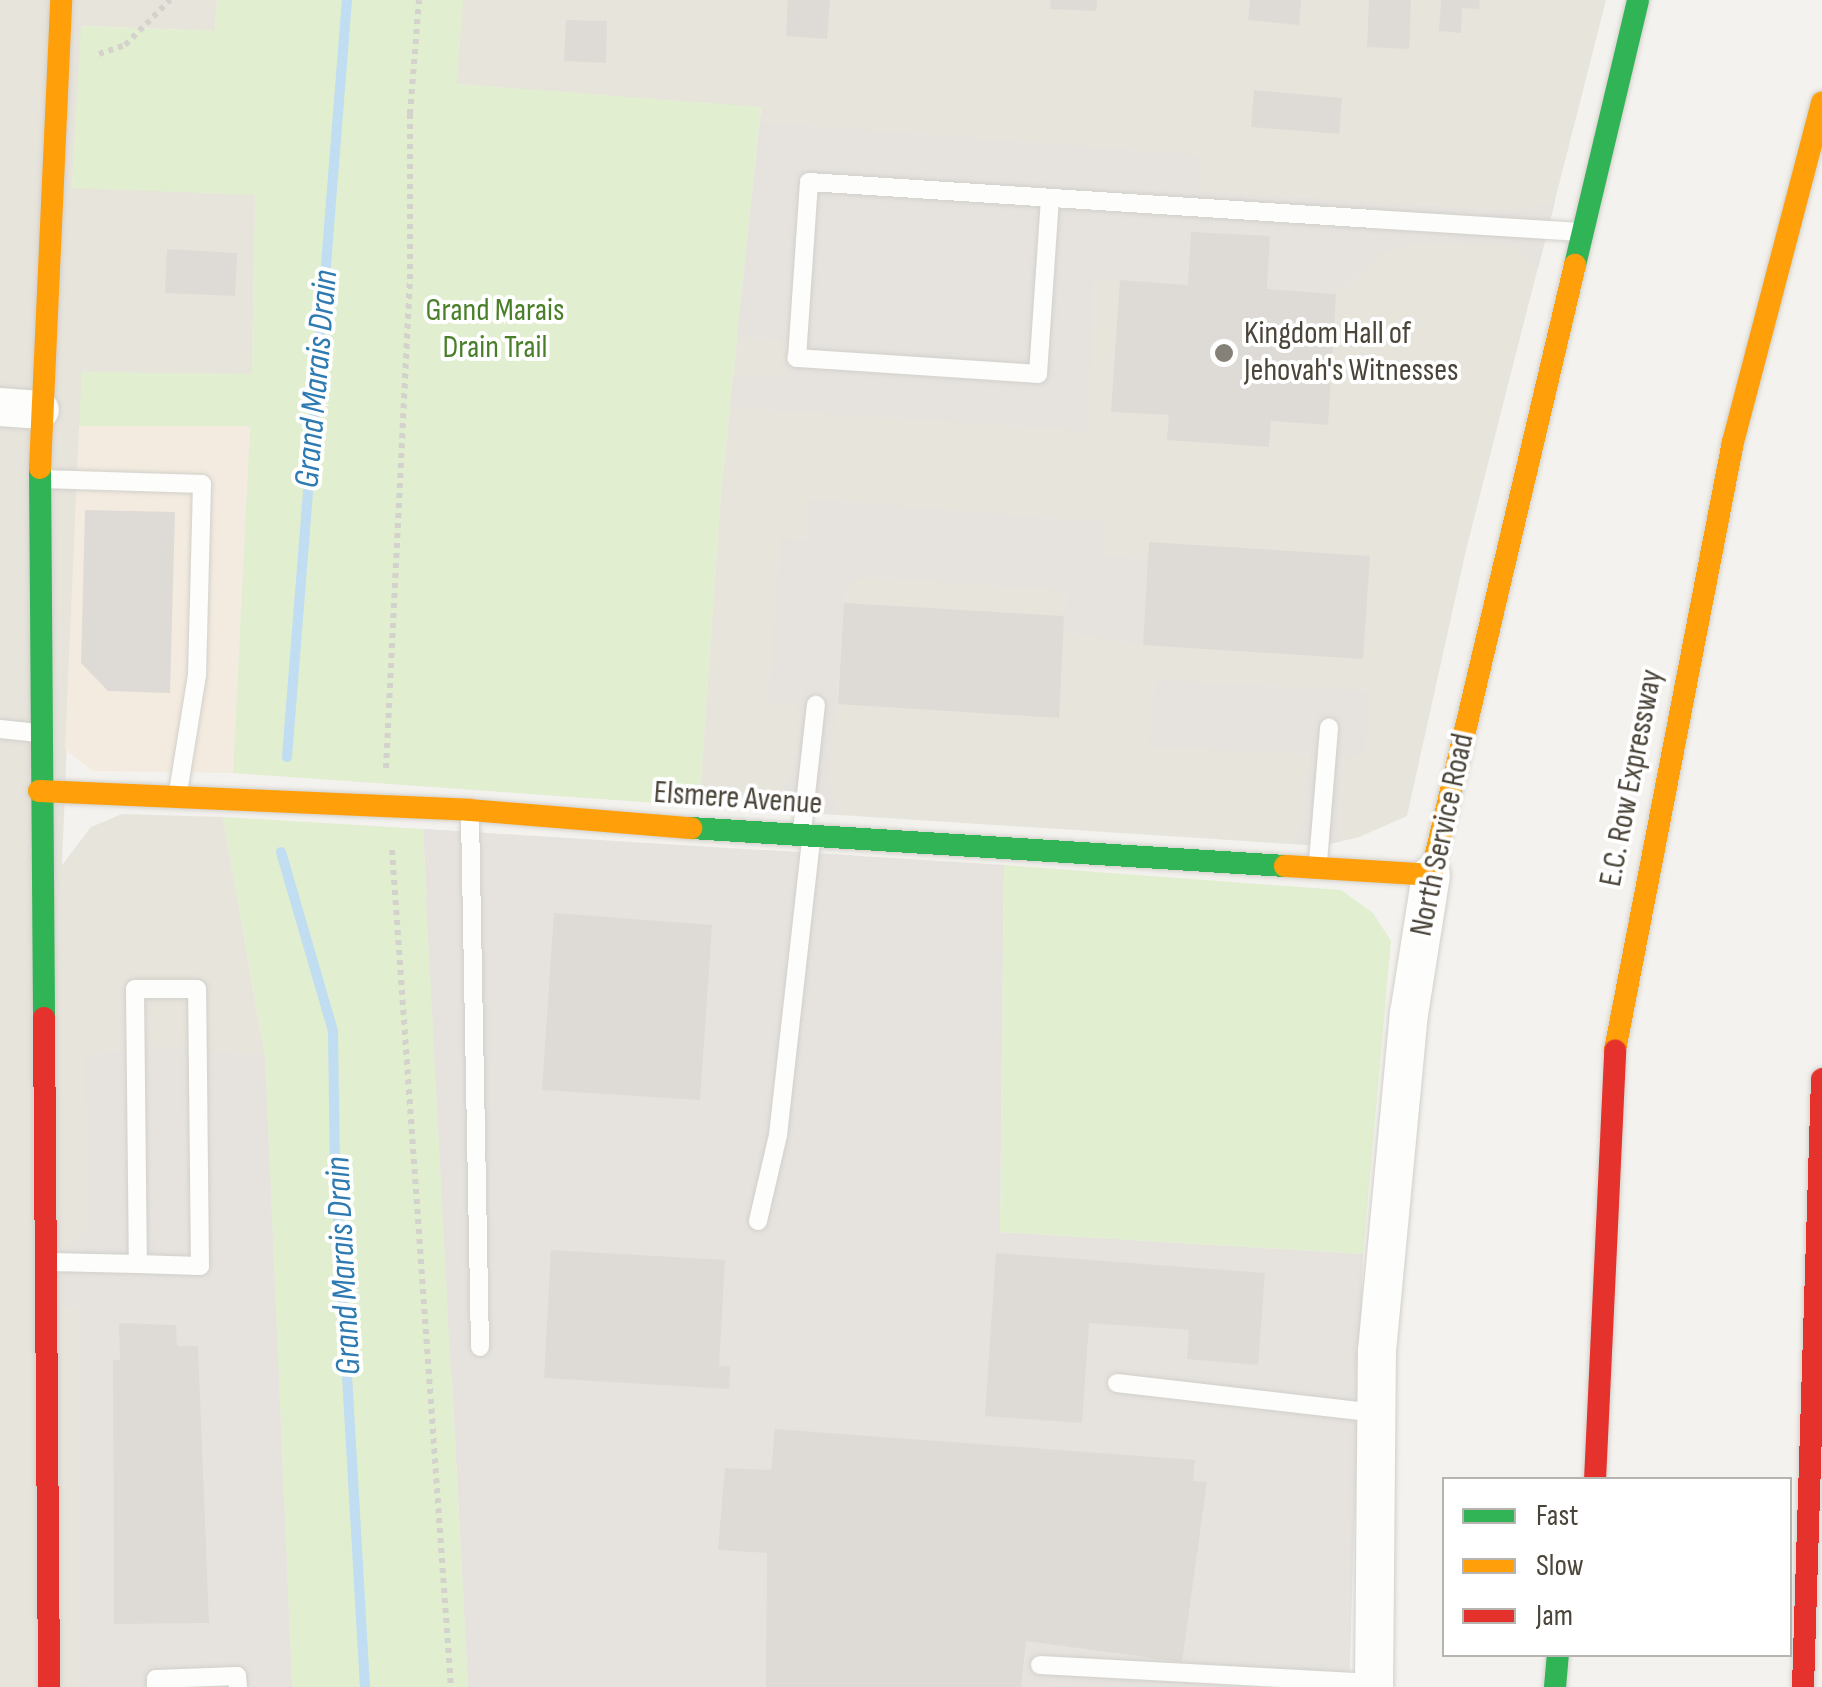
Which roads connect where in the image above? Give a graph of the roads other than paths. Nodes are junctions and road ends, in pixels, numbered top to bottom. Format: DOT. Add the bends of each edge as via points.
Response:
graph roads {
  1 [pos="61,0"];
  2 [pos="1638,0"];
  3 [pos="1822,102"];
  4 [pos="1050,198"];
  5 [pos="1581,232"];
  6 [pos="0,407"];
  7 [pos="40,410"];
  8 [pos="40,479"];
  9 [pos="816,706"];
  10 [pos="1330,728"];
  11 [pos="0,729"];
  12 [pos="40,732"];
  13 [pos="40,792"];
  14 [pos="177,798"];
  15 [pos="470,810"];
  16 [pos="807,837"];
  17 [pos="1317,868"];
  18 [pos="1431,874"];
  19 [pos="1616,1029"];
  20 [pos="1822,1080"];
  21 [pos="758,1221"];
  22 [pos="44,1262"];
  23 [pos="138,1264"];
  24 [pos="480,1348"];
  25 [pos="1117,1382"];
  26 [pos="1377,1413"];
  27 [pos="1574,1477"];
  28 [pos="1595,1477"];
  29 [pos="1558,1657"];
  30 [pos="1040,1665"];
  31 [pos="1374,1685"];
  32 [pos="49,1687"];
  33 [pos="156,1687"];
  34 [pos="238,1687"];
  35 [pos="1554,1687"];
  36 [pos="1803,1687"];
  1 -- 7 [label="main road"];
  2 -- 5 [label="main road, North Service Road"];
  3 -- 19 [label="main road, E.C. Row Expressway" via="1733,442"];
  4 -- 4 [label="lane" via="809,182 797,358 1038,374"];
  4 -- 5 [label="lane"];
  5 -- 18 [label="main road, North Service Road"];
  6 -- 7 [label="street"];
  7 -- 8 [label="main road"];
  8 -- 12 [label="main road"];
  8 -- 14 [label="lane" via="202,484 198,675"];
  9 -- 16 [label="lane"];
  10 -- 17 [label="lane"];
  11 -- 12 [label="lane"];
  12 -- 13 [label="main road"];
  13 -- 14 [label="main road, Elsmere Avenue"];
  13 -- 22 [label="main road"];
  14 -- 15 [label="main road, Elsmere Avenue"];
  15 -- 16 [label="main road, Elsmere Avenue"];
  15 -- 24 [label="lane"];
  16 -- 17 [label="main road, Elsmere Avenue"];
  16 -- 21 [label="lane" via="778,1136"];
  17 -- 18 [label="main road, Elsmere Avenue"];
  18 -- 26 [label="street, North Service Road" via="1407,1034"];
  19 -- 27 [label="main road"];
  19 -- 28 [label="main road, E.C. Row Expressway"];
  20 -- 36 [label="main road"];
  22 -- 23 [label="lane"];
  22 -- 32 [label="main road"];
  23 -- 23 [label="lane" via="200,1266 197,989 135,989"];
  25 -- 26 [label="lane"];
  26 -- 31 [label="street, North Service Road"];
  29 -- 35 [label="main road"];
  30 -- 31 [label="lane"];
  33 -- 34 [label="lane" via="156,1679 238,1676"];
}
